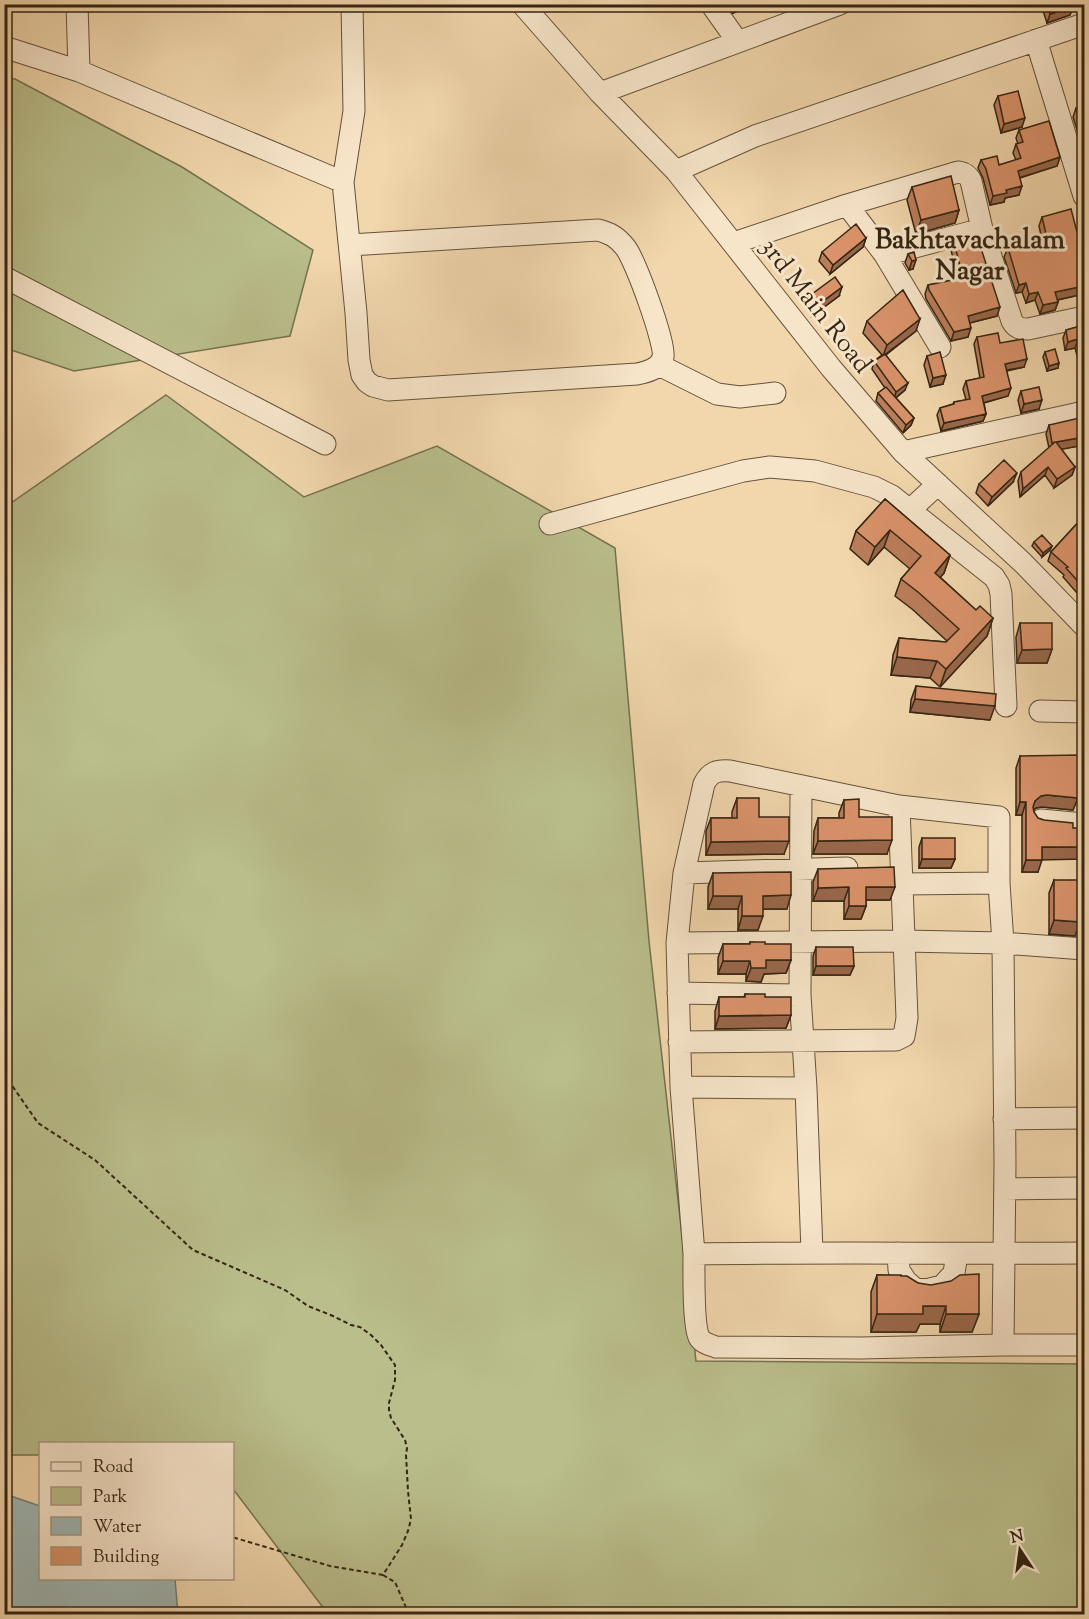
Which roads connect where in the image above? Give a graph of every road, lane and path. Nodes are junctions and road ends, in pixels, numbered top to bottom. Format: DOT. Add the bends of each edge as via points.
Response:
graph roads {
  1 [pos="77,4"];
  2 [pos="352,4"];
  3 [pos="522,4"];
  4 [pos="711,4"];
  5 [pos="840,4"];
  6 [pos="1084,24"];
  7 [pos="1036,40"];
  8 [pos="738,42"];
  9 [pos="4,47"];
  10 [pos="79,71"];
  11 [pos="600,93"];
  12 [pos="676,171"];
  13 [pos="343,182"];
  14 [pos="1084,196"];
  15 [pos="847,205"];
  16 [pos="982,229"];
  17 [pos="734,243"];
  18 [pos="350,245"];
  19 [pos="885,255"];
  20 [pos="4,277"];
  21 [pos="1084,317"];
  22 [pos="940,347"];
  23 [pos="659,365"];
  24 [pos="775,393"];
  25 [pos="1084,412"];
  26 [pos="325,444"];
  27 [pos="903,452"];
  28 [pos="938,484"];
  29 [pos="910,510"];
  30 [pos="550,524"];
  31 [pos="1084,626"];
  32 [pos="1006,706"];
  33 [pos="1040,711"];
  34 [pos="1084,712"];
  35 [pos="801,786"];
  36 [pos="899,806"];
  37 [pos="1041,820"];
  38 [pos="1084,824"];
  39 [pos="800,870"];
  40 [pos="684,873"];
  41 [pos="902,876"];
  42 [pos="999,884"];
  43 [pos="904,941"];
  44 [pos="799,942"];
  45 [pos="677,943"];
  46 [pos="1003,943"];
  47 [pos="1084,949"];
  48 [pos="678,993"];
  49 [pos="800,995"];
  50 [pos="803,1041"];
  51 [pos="680,1042"];
  52 [pos="4,1074"];
  53 [pos="681,1087"];
  54 [pos="806,1088"];
  55 [pos="1084,1118"];
  56 [pos="1004,1119"];
  57 [pos="1084,1188"];
  58 [pos="1005,1189"];
  59 [pos="812,1252"];
  60 [pos="898,1253"];
  61 [pos="1084,1253"];
  62 [pos="694,1254"];
  63 [pos="957,1254"];
  64 [pos="1004,1254"];
  65 [pos="1003,1345"];
  66 [pos="1084,1345"];
  67 [pos="234,1538"];
  68 [pos="383,1575"];
  69 [pos="413,1614"];
  1 -- 10 [label="street"];
  2 -- 13 [label="street" via="354,111"];
  3 -- 11 [label="street, 3rd Main Road"];
  4 -- 8 [label="street"];
  5 -- 8 [label="street"];
  6 -- 7 [label="street"];
  7 -- 12 [label="street" via="755,136"];
  7 -- 14 [label="street"];
  8 -- 11 [label="street"];
  9 -- 10 [label="street"];
  10 -- 13 [label="street"];
  11 -- 12 [label="street, 3rd Main Road"];
  12 -- 17 [label="street, 3rd Main Road"];
  13 -- 18 [label="street"];
  15 -- 16 [label="street" via="958,172 968,175 971,181"];
  15 -- 17 [label="street"];
  15 -- 19 [label="street"];
  16 -- 19 [label="street"];
  16 -- 21 [label="street" via="1016,327 1028,329"];
  17 -- 27 [label="street, 3rd Main Road" via="831,368"];
  18 -- 23 [label="street" via="598,230 610,233 627,249 636,268 660,336 663,357"];
  18 -- 23 [label="street" via="362,375 373,386 388,390 637,374"];
  19 -- 22 [label="street"];
  20 -- 26 [label="street"];
  23 -- 24 [label="street" via="717,394 740,397"];
  25 -- 27 [label="street"];
  27 -- 28 [label="street, 3rd Main Road"];
  28 -- 29 [label="street"];
  28 -- 31 [label="street, 3rd Main Road"];
  29 -- 30 [label="street" via="874,487 815,471 770,467"];
  29 -- 32 [label="street" via="999,585"];
  33 -- 34 [label="street"];
  35 -- 36 [label="street"];
  35 -- 39 [label="street"];
  35 -- 40 [label="street" via="730,771 711,774 704,784"];
  36 -- 41 [label="street"];
  36 -- 42 [label="street" via="999,817"];
  37 -- 38 [label="street"];
  39 -- 40 [label="street"];
  39 -- 41 [label="street" via="874,868"];
  39 -- 44 [label="street"];
  40 -- 45 [label="street"];
  41 -- 42 [label="street"];
  41 -- 43 [label="street"];
  42 -- 46 [label="street"];
  43 -- 44 [label="street"];
  43 -- 46 [label="street"];
  43 -- 50 [label="street" via="904,1036 896,1040"];
  44 -- 45 [label="street"];
  44 -- 49 [label="street"];
  45 -- 48 [label="street"];
  46 -- 47 [label="street"];
  46 -- 56 [label="street"];
  48 -- 49 [label="street"];
  48 -- 51 [label="street"];
  49 -- 50 [label="street"];
  50 -- 51 [label="street"];
  50 -- 54 [label="street"];
  51 -- 53 [label="street"];
  52 -- 68 [label="path" via="39,1123 95,1160 193,1250 360,1327 381,1345 395,1365 389,1410 407,1448 411,1519 405,1538"];
  53 -- 54 [label="street"];
  53 -- 62 [label="street"];
  54 -- 59 [label="street"];
  55 -- 56 [label="street"];
  56 -- 58 [label="street"];
  57 -- 58 [label="street"];
  58 -- 64 [label="street"];
  59 -- 60 [label="street"];
  59 -- 62 [label="street"];
  60 -- 63 [label="street"];
  60 -- 63 [label="street" via="899,1270 906,1281 914,1288 926,1290 942,1286 954,1273"];
  61 -- 64 [label="street"];
  62 -- 65 [label="street" via="699,1338 716,1347"];
  63 -- 64 [label="street"];
  64 -- 65 [label="street"];
  65 -- 66 [label="street"];
  67 -- 68 [label="path" via="330,1566"];
  68 -- 69 [label="path" via="395,1582 407,1610"];
}
